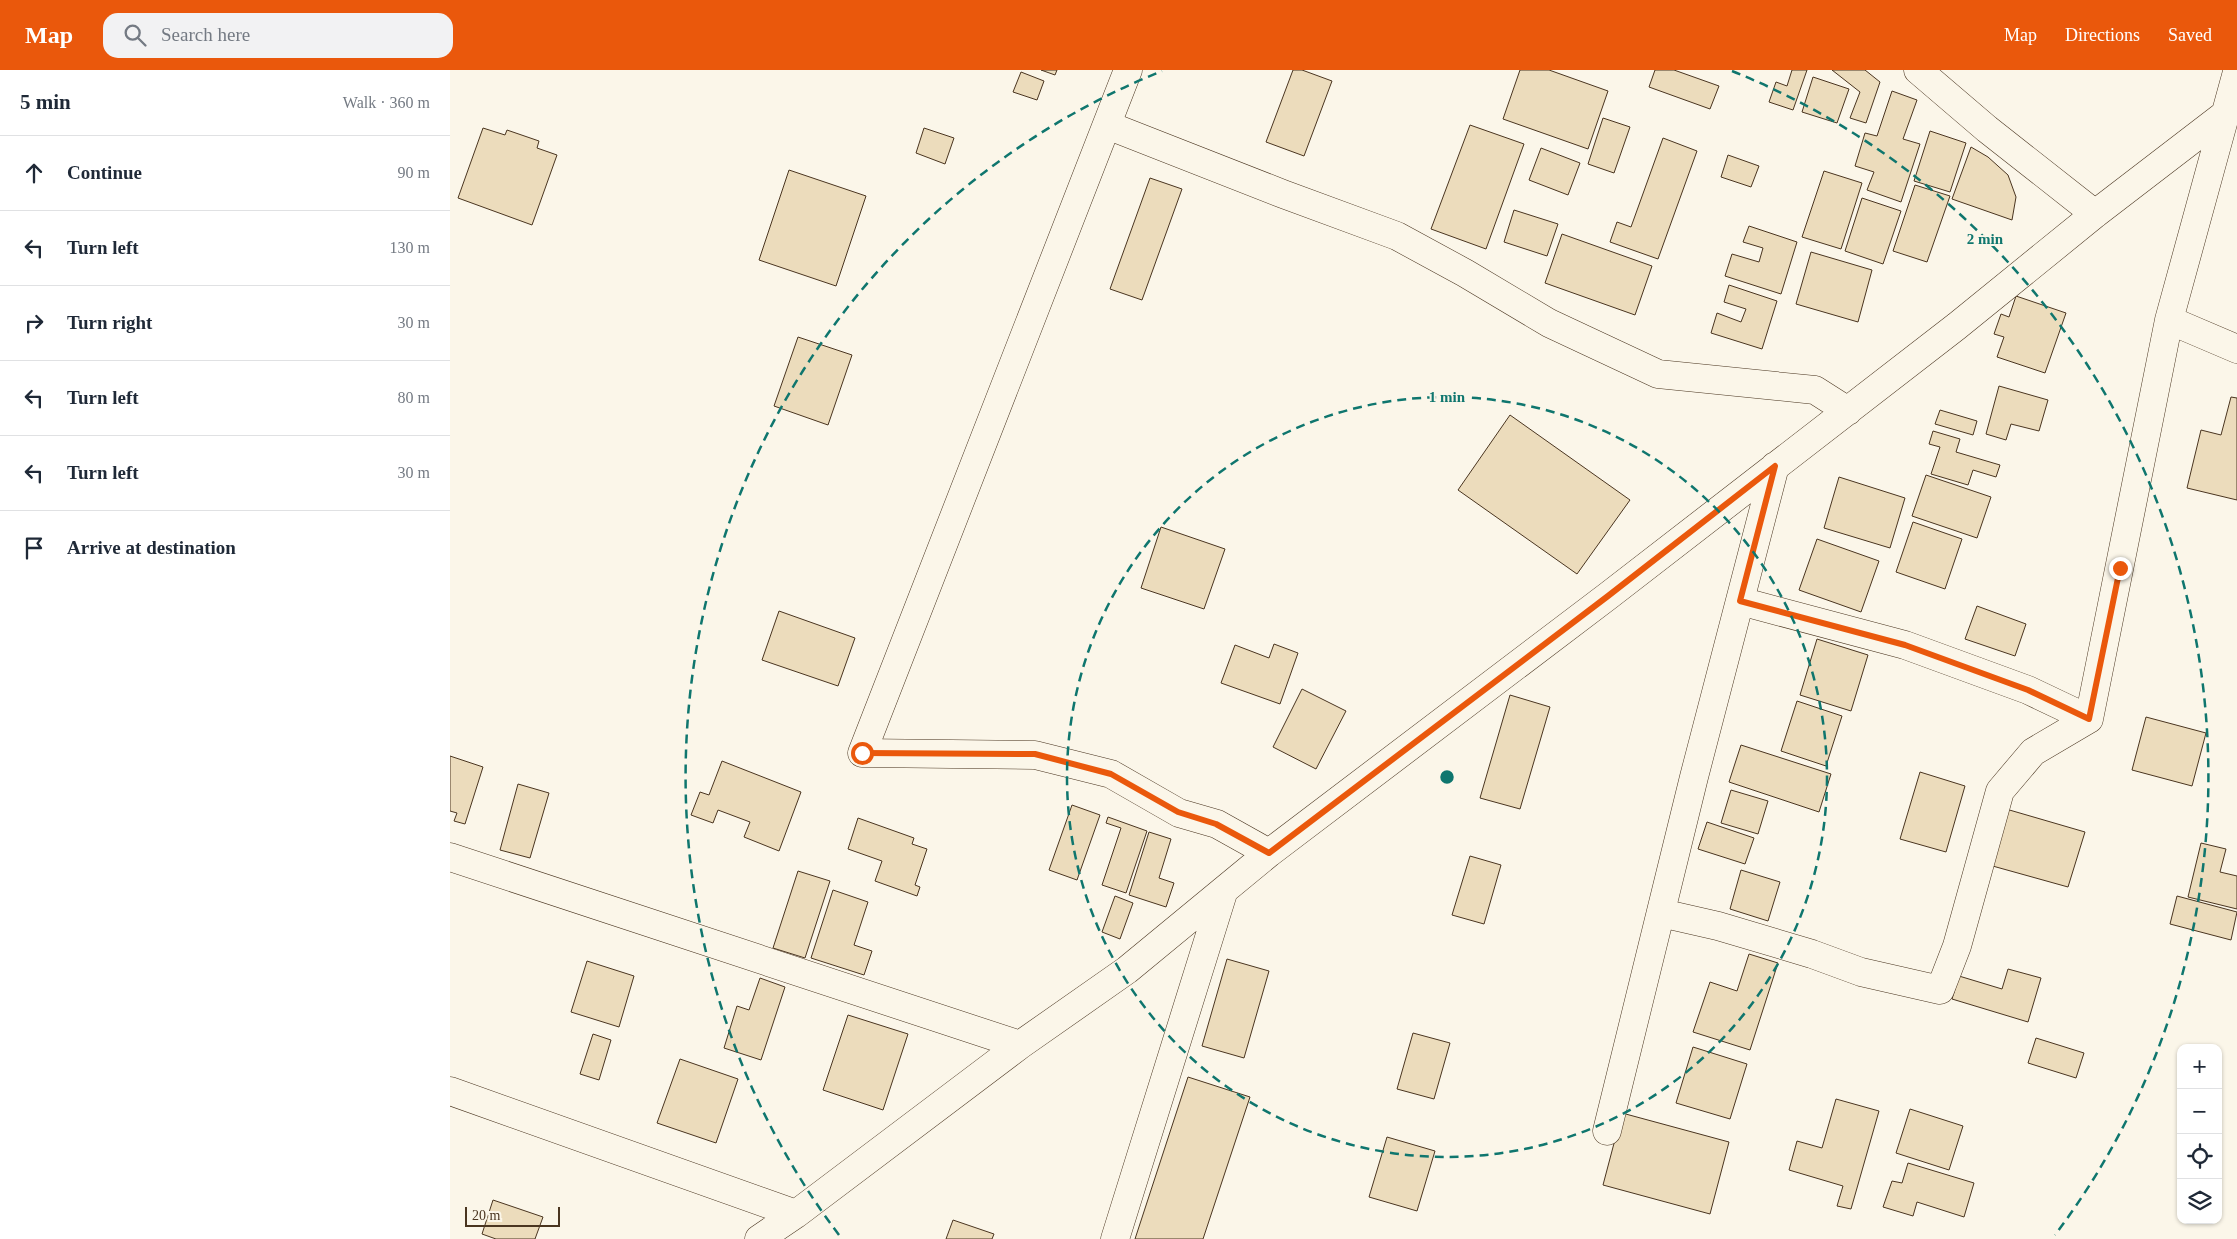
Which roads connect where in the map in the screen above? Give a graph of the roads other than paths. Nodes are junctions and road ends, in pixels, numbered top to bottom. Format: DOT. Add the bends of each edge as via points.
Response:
graph roads {
  1 [pos="1128,70"];
  2 [pos="1918,70"];
  3 [pos="2237,72"];
  4 [pos="2224,115"];
  5 [pos="1108,125"];
  6 [pos="2095,214"];
  7 [pos="2168,320"];
  8 [pos="2237,349"];
  9 [pos="1848,411"];
  10 [pos="1775,466"];
  11 [pos="1740,601"];
  12 [pos="2089,719"];
  13 [pos="1269,853"];
  14 [pos="450,857"];
  15 [pos="1224,893"];
  16 [pos="1661,913"];
  17 [pos="1020,1045"];
  18 [pos="450,1091"];
  19 [pos="1606,1131"];
  20 [pos="796,1214"];
  21 [pos="759,1239"];
  22 [pos="1115,1239"];
  1 -- 5 [label="street"];
  2 -- 6 [label="street"];
  3 -- 4 [label="street"];
  4 -- 6 [label="street"];
  4 -- 7 [label="street"];
  5 -- 9 [label="street" via="1397,236 1549,323 1658,374 1815,390"];
  5 -- 13 [label="street" via="862,753 1035,754 1111,774 1178,812 1216,824"];
  6 -- 9 [label="street"];
  7 -- 8 [label="street"];
  7 -- 12 [label="street"];
  9 -- 10 [label="street"];
  10 -- 11 [label="street"];
  10 -- 13 [label="street"];
  11 -- 12 [label="street" via="1905,645 2028,690"];
  11 -- 16 [label="street"];
  12 -- 16 [label="street" via="2032,752 2000,791 1957,946 1940,990 1860,972 1774,942"];
  13 -- 15 [label="street"];
  14 -- 17 [label="street"];
  15 -- 17 [label="street" via="1127,970"];
  15 -- 22 [label="street"];
  16 -- 19 [label="street"];
  17 -- 20 [label="street"];
  18 -- 20 [label="street"];
  20 -- 21 [label="street"];
}
